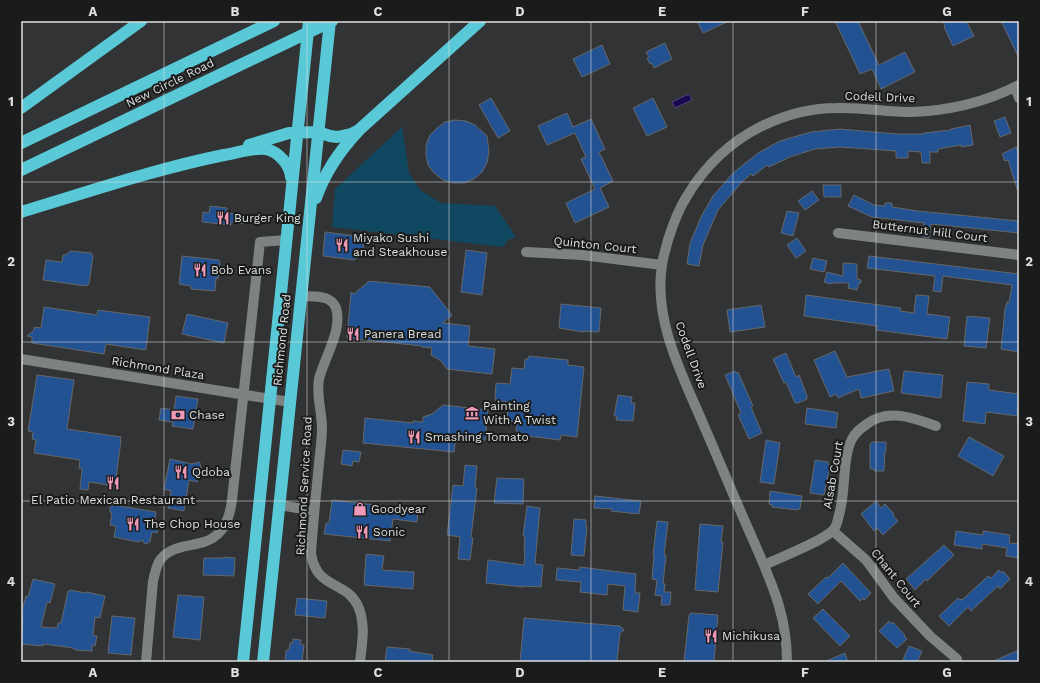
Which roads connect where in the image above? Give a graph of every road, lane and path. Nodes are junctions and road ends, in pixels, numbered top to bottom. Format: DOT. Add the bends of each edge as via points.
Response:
graph roads {
  1 [pos="141,21"];
  2 [pos="274,21"];
  3 [pos="309,21"];
  4 [pos="331,21"];
  5 [pos="480,21"];
  6 [pos="1017,86"];
  7 [pos="1019,98"];
  8 [pos="21,108"];
  9 [pos="360,129"];
  10 [pos="298,132"];
  11 [pos="318,132"];
  12 [pos="21,143"];
  13 [pos="200,160"];
  14 [pos="21,170"];
  15 [pos="292,194"];
  16 [pos="21,212"];
  17 [pos="310,214"];
  18 [pos="838,233"];
  19 [pos="286,240"];
  20 [pos="526,252"];
  21 [pos="1019,255"];
  22 [pos="662,265"];
  23 [pos="301,296"];
  24 [pos="21,359"];
  25 [pos="243,394"];
  26 [pos="270,399"];
  27 [pos="290,402"];
  28 [pos="936,426"];
  29 [pos="280,504"];
  30 [pos="314,511"];
  31 [pos="832,531"];
  32 [pos="764,565"];
  33 [pos="957,659"];
  34 [pos="146,662"];
  35 [pos="243,662"];
  36 [pos="264,662"];
  37 [pos="360,662"];
  38 [pos="787,662"];
  1 -- 8 [label="highway"];
  2 -- 12 [label="highway, New Circle Road"];
  3 -- 10 [label="highway, Richmond Road"];
  4 -- 11 [label="highway, Richmond Road"];
  4 -- 14 [label="highway, New Circle Road"];
  5 -- 9 [label="highway"];
  6 -- 7 [label="street"];
  6 -- 22 [label="street, Codell Drive" via="975,102 934,110 885,111 837,108 793,114 763,126 730,146 699,177 673,223"];
  9 -- 11 [label="highway" via="351,134 337,136"];
  9 -- 17 [label="highway" via="326,174"];
  10 -- 11 [label="highway"];
  10 -- 13 [label="highway"];
  10 -- 15 [label="highway, Richmond Road"];
  11 -- 17 [label="highway, Richmond Road"];
  13 -- 15 [label="highway" via="255,149 269,150 288,165"];
  13 -- 16 [label="highway"];
  15 -- 19 [label="highway, Richmond Road"];
  17 -- 23 [label="highway, Richmond Road"];
  18 -- 21 [label="street, Butternut Hill Court"];
  19 -- 25 [label="street" via="260,242"];
  19 -- 26 [label="highway, Richmond Road"];
  20 -- 22 [label="street, Quinton Court" via="582,255"];
  22 -- 32 [label="street, Codell Drive" via="662,308 671,346"];
  23 -- 27 [label="highway, Richmond Road"];
  23 -- 30 [label="street, Richmond Service Road" via="329,299 336,312 334,338 318,386 322,428"];
  24 -- 25 [label="street, Richmond Plaza"];
  25 -- 26 [label="street, Richmond Plaza"];
  25 -- 34 [label="street" via="228,521 216,536 201,543 176,548 161,560 156,568"];
  26 -- 27 [label="street, Richmond Plaza"];
  26 -- 35 [label="highway, Richmond Road"];
  27 -- 29 [label="highway, Richmond Road"];
  28 -- 31 [label="street, Alsab Court" via="916,418 883,416 856,433 848,451 842,507"];
  29 -- 30 [label="street"];
  29 -- 36 [label="highway, Richmond Road"];
  30 -- 37 [label="street, Richmond Service Road" via="312,560 324,580 351,596 358,607 363,628"];
  31 -- 32 [label="street"];
  31 -- 33 [label="street, Chant Court" via="866,560 894,598 930,636"];
  32 -- 38 [label="street, Codell Drive" via="779,605 786,640"];
}
